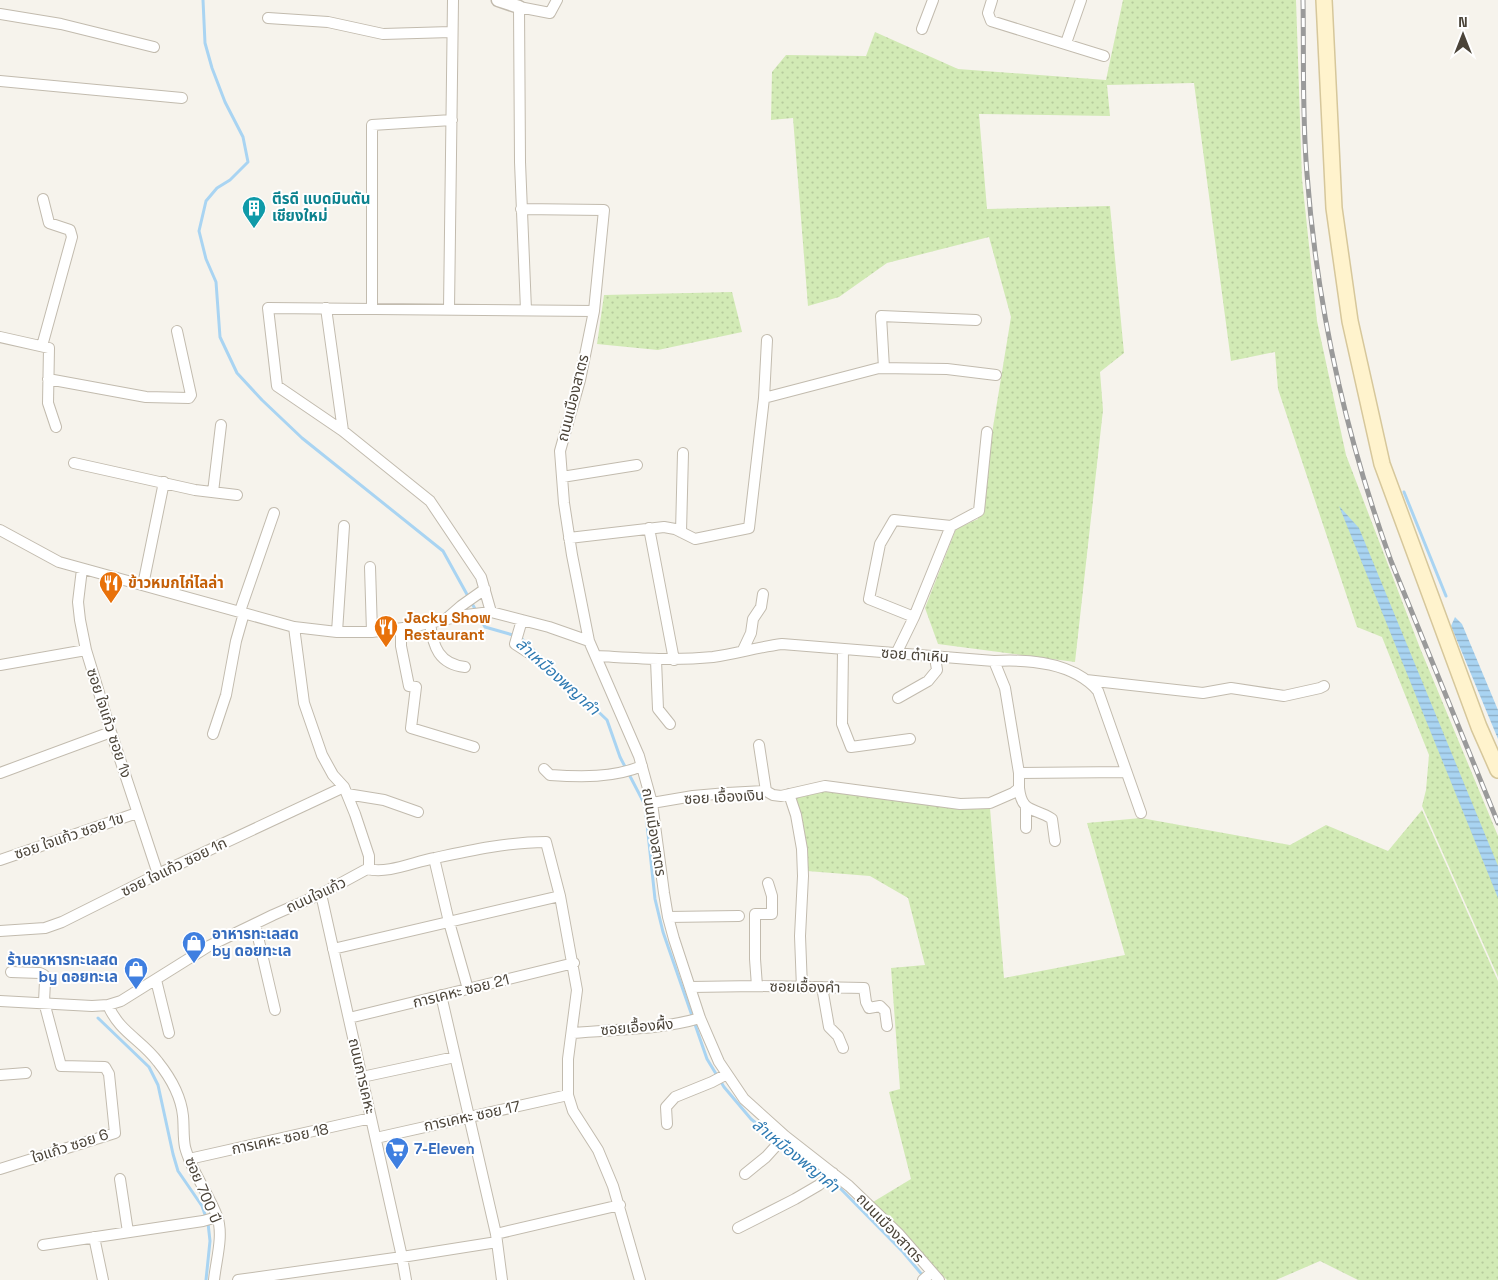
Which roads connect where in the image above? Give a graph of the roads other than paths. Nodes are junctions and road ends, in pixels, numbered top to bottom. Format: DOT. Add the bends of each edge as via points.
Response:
graph roads {
  1 [pos="453,0"];
  2 [pos="498,0"];
  3 [pos="557,0"];
  4 [pos="933,0"];
  5 [pos="992,0"];
  6 [pos="1082,0"];
  7 [pos="1324,0"];
  8 [pos="519,7"];
  9 [pos="0,14"];
  10 [pos="268,18"];
  11 [pos="922,29"];
  12 [pos="451,32"];
  13 [pos="1066,43"];
  14 [pos="154,47"];
  15 [pos="1104,56"];
  16 [pos="0,81"];
  17 [pos="182,98"];
  18 [pos="452,120"];
  19 [pos="43,199"];
  20 [pos="521,209"];
  21 [pos="326,308"];
  22 [pos="372,309"];
  23 [pos="448,309"];
  24 [pos="526,310"];
  25 [pos="594,311"];
  26 [pos="976,320"];
  27 [pos="177,331"];
  28 [pos="0,337"];
  29 [pos="767,340"];
  30 [pos="45,347"];
  31 [pos="884,368"];
  32 [pos="996,375"];
  33 [pos="48,379"];
  34 [pos="764,398"];
  35 [pos="221,425"];
  36 [pos="56,427"];
  37 [pos="343,431"];
  38 [pos="987,432"];
  39 [pos="683,453"];
  40 [pos="74,463"];
  41 [pos="637,465"];
  42 [pos="562,477"];
  43 [pos="164,482"];
  44 [pos="213,492"];
  45 [pos="238,495"];
  46 [pos="274,513"];
  47 [pos="344,526"];
  48 [pos="951,526"];
  49 [pos="649,528"];
  50 [pos="0,530"];
  51 [pos="681,532"];
  52 [pos="569,538"];
  53 [pos="370,568"];
  54 [pos="82,569"];
  55 [pos="143,585"];
  56 [pos="485,589"];
  57 [pos="763,594"];
  58 [pos="463,610"];
  59 [pos="242,612"];
  60 [pos="486,612"];
  61 [pos="914,617"];
  62 [pos="585,619"];
  63 [pos="522,620"];
  64 [pos="430,623"];
  65 [pos="294,627"];
  66 [pos="401,629"];
  67 [pos="337,632"];
  68 [pos="372,632"];
  69 [pos="572,635"];
  70 [pos="589,641"];
  71 [pos="86,650"];
  72 [pos="743,650"];
  73 [pos="843,650"];
  74 [pos="529,653"];
  75 [pos="896,654"];
  76 [pos="597,656"];
  77 [pos="935,657"];
  78 [pos="656,660"];
  79 [pos="674,660"];
  80 [pos="994,661"];
  81 [pos="0,665"];
  82 [pos="465,667"];
  83 [pos="1085,680"];
  84 [pos="1324,686"];
  85 [pos="898,698"];
  86 [pos="670,724"];
  87 [pos="111,732"];
  88 [pos="213,734"];
  89 [pos="910,739"];
  90 [pos="760,744"];
  91 [pos="474,747"];
  92 [pos="639,767"];
  93 [pos="544,769"];
  94 [pos="1498,770"];
  95 [pos="1126,772"];
  96 [pos="0,773"];
  97 [pos="1018,773"];
  98 [pos="1019,788"];
  99 [pos="345,790"];
  100 [pos="766,791"];
  101 [pos="789,794"];
  102 [pos="652,804"];
  103 [pos="1026,807"];
  104 [pos="418,812"];
  105 [pos="137,813"];
  106 [pos="1140,813"];
  107 [pos="1026,828"];
  108 [pos="1055,841"];
  109 [pos="434,858"];
  110 [pos="0,860"];
  111 [pos="367,870"];
  112 [pos="158,874"];
  113 [pos="768,883"];
  114 [pos="321,894"];
  115 [pos="560,896"];
  116 [pos="738,916"];
  117 [pos="668,917"];
  118 [pos="449,922"];
  119 [pos="255,924"];
  120 [pos="0,931"];
  121 [pos="333,949"];
  122 [pos="574,963"];
  123 [pos="11,972"];
  124 [pos="156,980"];
  125 [pos="757,986"];
  126 [pos="691,987"];
  127 [pos="822,987"];
  128 [pos="802,988"];
  129 [pos="468,989"];
  130 [pos="441,995"];
  131 [pos="0,1001"];
  132 [pos="44,1002"];
  133 [pos="108,1005"];
  134 [pos="275,1010"];
  135 [pos="349,1018"];
  136 [pos="694,1020"];
  137 [pos="887,1026"];
  138 [pos="170,1033"];
  139 [pos="573,1033"];
  140 [pos="843,1048"];
  141 [pos="455,1058"];
  142 [pos="26,1072"];
  143 [pos="0,1075"];
  144 [pos="724,1075"];
  145 [pos="362,1077"];
  146 [pos="568,1095"];
  147 [pos="470,1117"];
  148 [pos="371,1118"];
  149 [pos="667,1124"];
  150 [pos="376,1138"];
  151 [pos="784,1138"];
  152 [pos="189,1159"];
  153 [pos="0,1169"];
  154 [pos="745,1174"];
  155 [pos="828,1177"];
  156 [pos="120,1179"];
  157 [pos="620,1205"];
  158 [pos="217,1217"];
  159 [pos="738,1228"];
  160 [pos="128,1232"];
  161 [pos="94,1237"];
  162 [pos="497,1238"];
  163 [pos="43,1245"];
  164 [pos="402,1257"];
  165 [pos="930,1277"];
  166 [pos="103,1280"];
  167 [pos="214,1280"];
  168 [pos="238,1280"];
  169 [pos="406,1280"];
  170 [pos="502,1280"];
  171 [pos="640,1280"];
  1 -- 12 [label="street"];
  2 -- 8 [label="street"];
  3 -- 8 [label="street" via="550,13"];
  4 -- 11 [label="street"];
  5 -- 13 [label="street" via="988,14 991,21"];
  6 -- 13 [label="street"];
  7 -- 94 [label="main road" via="1334,208 1350,321 1382,464 1479,727"];
  8 -- 20 [label="street"];
  9 -- 14 [label="street" via="61,24"];
  10 -- 12 [label="street" via="328,22 383,34"];
  12 -- 18 [label="street"];
  13 -- 15 [label="street"];
  16 -- 17 [label="street"];
  18 -- 22 [label="street" via="372,125"];
  18 -- 23 [label="street"];
  19 -- 30 [label="street" via="49,223 70,230 72,237"];
  20 -- 24 [label="street"];
  20 -- 25 [label="street, ถนนเมืองสาตร" via="604,210"];
  21 -- 22 [label="street"];
  21 -- 37 [label="street"];
  21 -- 37 [label="street" via="268,308 277,386"];
  22 -- 23 [label="street"];
  23 -- 24 [label="street"];
  24 -- 25 [label="street"];
  25 -- 42 [label="street, ถนนเมืองสาตร" via="580,380 560,451"];
  26 -- 31 [label="street" via="881,316"];
  27 -- 33 [label="street" via="190,398 146,397"];
  28 -- 30 [label="street"];
  29 -- 34 [label="street"];
  30 -- 33 [label="street"];
  31 -- 32 [label="street"];
  31 -- 34 [label="street"];
  33 -- 36 [label="street" via="48,403"];
  34 -- 51 [label="street" via="750,528 695,538"];
  35 -- 44 [label="street"];
  37 -- 56 [label="street" via="430,501 481,577"];
  38 -- 48 [label="street" via="979,511"];
  39 -- 51 [label="street"];
  40 -- 43 [label="street"];
  41 -- 42 [label="street"];
  42 -- 52 [label="street, ถนนเมืองสาตร"];
  43 -- 44 [label="street"];
  43 -- 55 [label="street"];
  44 -- 45 [label="street"];
  46 -- 59 [label="street"];
  47 -- 67 [label="street"];
  48 -- 61 [label="street"];
  48 -- 61 [label="street" via="894,520 880,544 869,599"];
  49 -- 51 [label="street" via="664,526"];
  49 -- 52 [label="street"];
  49 -- 79 [label="street"];
  50 -- 54 [label="street" via="59,562"];
  52 -- 62 [label="street, ถนนเมืองสาตร"];
  53 -- 68 [label="street"];
  54 -- 55 [label="street"];
  54 -- 71 [label="street, ซอย ใจแก้ว ซอย 1ง" via="78,602"];
  55 -- 59 [label="street"];
  56 -- 58 [label="street"];
  56 -- 60 [label="street"];
  57 -- 72 [label="street"];
  58 -- 60 [label="street"];
  58 -- 64 [label="street" via="445,620"];
  59 -- 65 [label="street"];
  59 -- 88 [label="street" via="226,695"];
  60 -- 63 [label="street"];
  61 -- 75 [label="street"];
  62 -- 69 [label="street"];
  62 -- 70 [label="street, ถนนเมืองสาตร"];
  63 -- 69 [label="street"];
  63 -- 74 [label="street" via="516,644"];
  64 -- 66 [label="street"];
  64 -- 82 [label="street" via="432,638 441,656 447,662"];
  65 -- 67 [label="street"];
  65 -- 99 [label="street" via="306,710 322,756"];
  66 -- 68 [label="street"];
  66 -- 91 [label="street" via="409,686 416,687 411,728"];
  67 -- 68 [label="street"];
  69 -- 70 [label="street"];
  70 -- 76 [label="street, ถนนเมืองสาตร"];
  71 -- 81 [label="street"];
  71 -- 87 [label="street, ซอย ใจแก้ว ซอย 1ง"];
  72 -- 73 [label="street, ซอย ต๋าเหิน" via="782,644"];
  72 -- 79 [label="street, ซอย ต๋าเหิน"];
  73 -- 75 [label="street, ซอย ต๋าเหิน"];
  73 -- 89 [label="street" via="842,724 851,747"];
  75 -- 77 [label="street, ซอย ต๋าเหิน"];
  76 -- 78 [label="street, ซอย ต๋าเหิน"];
  76 -- 92 [label="street, ถนนเมืองสาตร" via="640,756"];
  77 -- 80 [label="street, ซอย ต๋าเหิน"];
  77 -- 85 [label="street" via="936,670 928,681"];
  78 -- 79 [label="street, ซอย ต๋าเหิน"];
  78 -- 86 [label="street" via="658,709"];
  80 -- 83 [label="street, ซอย ต๋าเหิน" via="1040,663 1068,670"];
  80 -- 97 [label="street" via="1004,688"];
  83 -- 84 [label="street" via="1203,693 1232,688 1284,696"];
  83 -- 95 [label="street, ซอย ต๋าเหิน" via="1098,692"];
  87 -- 96 [label="street"];
  87 -- 105 [label="street, ซอย ใจแก้ว ซอย 1ง"];
  90 -- 100 [label="street"];
  92 -- 93 [label="street" via="617,774 574,776 550,775"];
  92 -- 102 [label="street, ถนนเมืองสาตร"];
  95 -- 97 [label="street"];
  95 -- 106 [label="street, ซอย ต๋าเหิน"];
  97 -- 98 [label="street"];
  98 -- 101 [label="street, ซอย เอื้องเงิน" via="990,804 960,804 825,786"];
  98 -- 103 [label="street" via="1020,799"];
  99 -- 104 [label="street"];
  99 -- 111 [label="street" via="367,846 370,866"];
  99 -- 112 [label="street, ซอย ใจแก้ว ซอย 1ก"];
  100 -- 101 [label="street, ซอย เอื้องเงิน" via="773,795"];
  100 -- 102 [label="street, ซอย เอื้องเงิน" via="694,796"];
  101 -- 128 [label="street" via="802,850"];
  102 -- 117 [label="street, ถนนเมืองสาตร"];
  103 -- 107 [label="street"];
  103 -- 108 [label="street" via="1052,819"];
  105 -- 110 [label="street, ซอย ใจแก้ว ซอย 1ข"];
  105 -- 112 [label="street, ซอย ใจแก้ว ซอย 1ง"];
  109 -- 111 [label="street" via="384,870"];
  109 -- 115 [label="street" via="522,842 546,842"];
  109 -- 118 [label="street"];
  111 -- 114 [label="street, ถนนใจแก้ว"];
  112 -- 120 [label="street, ซอย ใจแก้ว ซอย 1ก" via="45,928"];
  113 -- 125 [label="street" via="772,914 755,914"];
  114 -- 119 [label="street, ถนนใจแก้ว"];
  114 -- 121 [label="street, ถนนการเคหะ"];
  115 -- 118 [label="street"];
  115 -- 122 [label="street"];
  116 -- 117 [label="street"];
  117 -- 126 [label="street, ถนนเมืองสาตร"];
  118 -- 121 [label="street"];
  118 -- 129 [label="street"];
  119 -- 124 [label="street, ถนนใจแก้ว" via="209,946"];
  119 -- 134 [label="street"];
  121 -- 135 [label="street, ถนนการเคหะ"];
  122 -- 129 [label="street, การเคหะ ซอย 21"];
  122 -- 139 [label="street" via="577,990"];
  123 -- 132 [label="street" via="44,975"];
  124 -- 133 [label="street, ถนนใจแก้ว"];
  124 -- 138 [label="street"];
  125 -- 126 [label="street, ซอยเอื้องคำ"];
  125 -- 128 [label="street, ซอยเอื้องคำ"];
  126 -- 136 [label="street, ถนนเมืองสาตร"];
  127 -- 128 [label="street, ซอยเอื้องคำ"];
  127 -- 137 [label="street, ซอยเอื้องคำ" via="864,988 869,1008 880,1006"];
  127 -- 140 [label="street" via="829,1027"];
  129 -- 130 [label="street, การเคหะ ซอย 21"];
  130 -- 135 [label="street, การเคหะ ซอย 21"];
  130 -- 141 [label="street"];
  131 -- 132 [label="street, ถนนใจแก้ว"];
  132 -- 133 [label="street, ถนนใจแก้ว"];
  132 -- 153 [label="street, ใจแก้ว ซอย 6" via="61,1066 105,1067 109,1074 115,1133"];
  133 -- 152 [label="street, ซอย 700 ปี" via="118,1024 158,1061 175,1090 182,1106"];
  135 -- 145 [label="street, ถนนการเคหะ"];
  136 -- 139 [label="street, ซอยเอื้องผื้ง" via="664,1026"];
  136 -- 144 [label="street, ถนนเมืองสาตร"];
  139 -- 146 [label="street" via="568,1059"];
  141 -- 145 [label="street"];
  141 -- 147 [label="street"];
  142 -- 143 [label="street"];
  144 -- 149 [label="street" via="675,1097 666,1107"];
  144 -- 151 [label="street, ถนนเมืองสาตร"];
  145 -- 148 [label="street, ถนนการเคหะ"];
  146 -- 147 [label="street, การเคหะ ซอย 17"];
  146 -- 157 [label="street" via="573,1110 598,1150"];
  147 -- 150 [label="street, การเคหะ ซอย 17"];
  147 -- 162 [label="street"];
  148 -- 150 [label="street, ถนนการเคหะ"];
  148 -- 152 [label="street, การเคหะ ซอย 18"];
  150 -- 164 [label="street, ถนนการเคหะ"];
  151 -- 154 [label="street"];
  151 -- 155 [label="street, ถนนเมืองสาตร"];
  152 -- 158 [label="street, ซอย 700 ปี"];
  155 -- 159 [label="street" via="796,1200"];
  155 -- 165 [label="street, ถนนเมืองสาตร" via="849,1186 898,1233"];
  156 -- 160 [label="street"];
  157 -- 162 [label="street"];
  157 -- 171 [label="street"];
  158 -- 160 [label="street"];
  158 -- 167 [label="street, ซอย 700 ปี" via="219,1231"];
  160 -- 161 [label="street"];
  161 -- 163 [label="street"];
  161 -- 166 [label="street"];
  162 -- 164 [label="street"];
  162 -- 170 [label="street"];
  164 -- 168 [label="street"];
  164 -- 169 [label="street, ถนนการเคหะ"];
}
